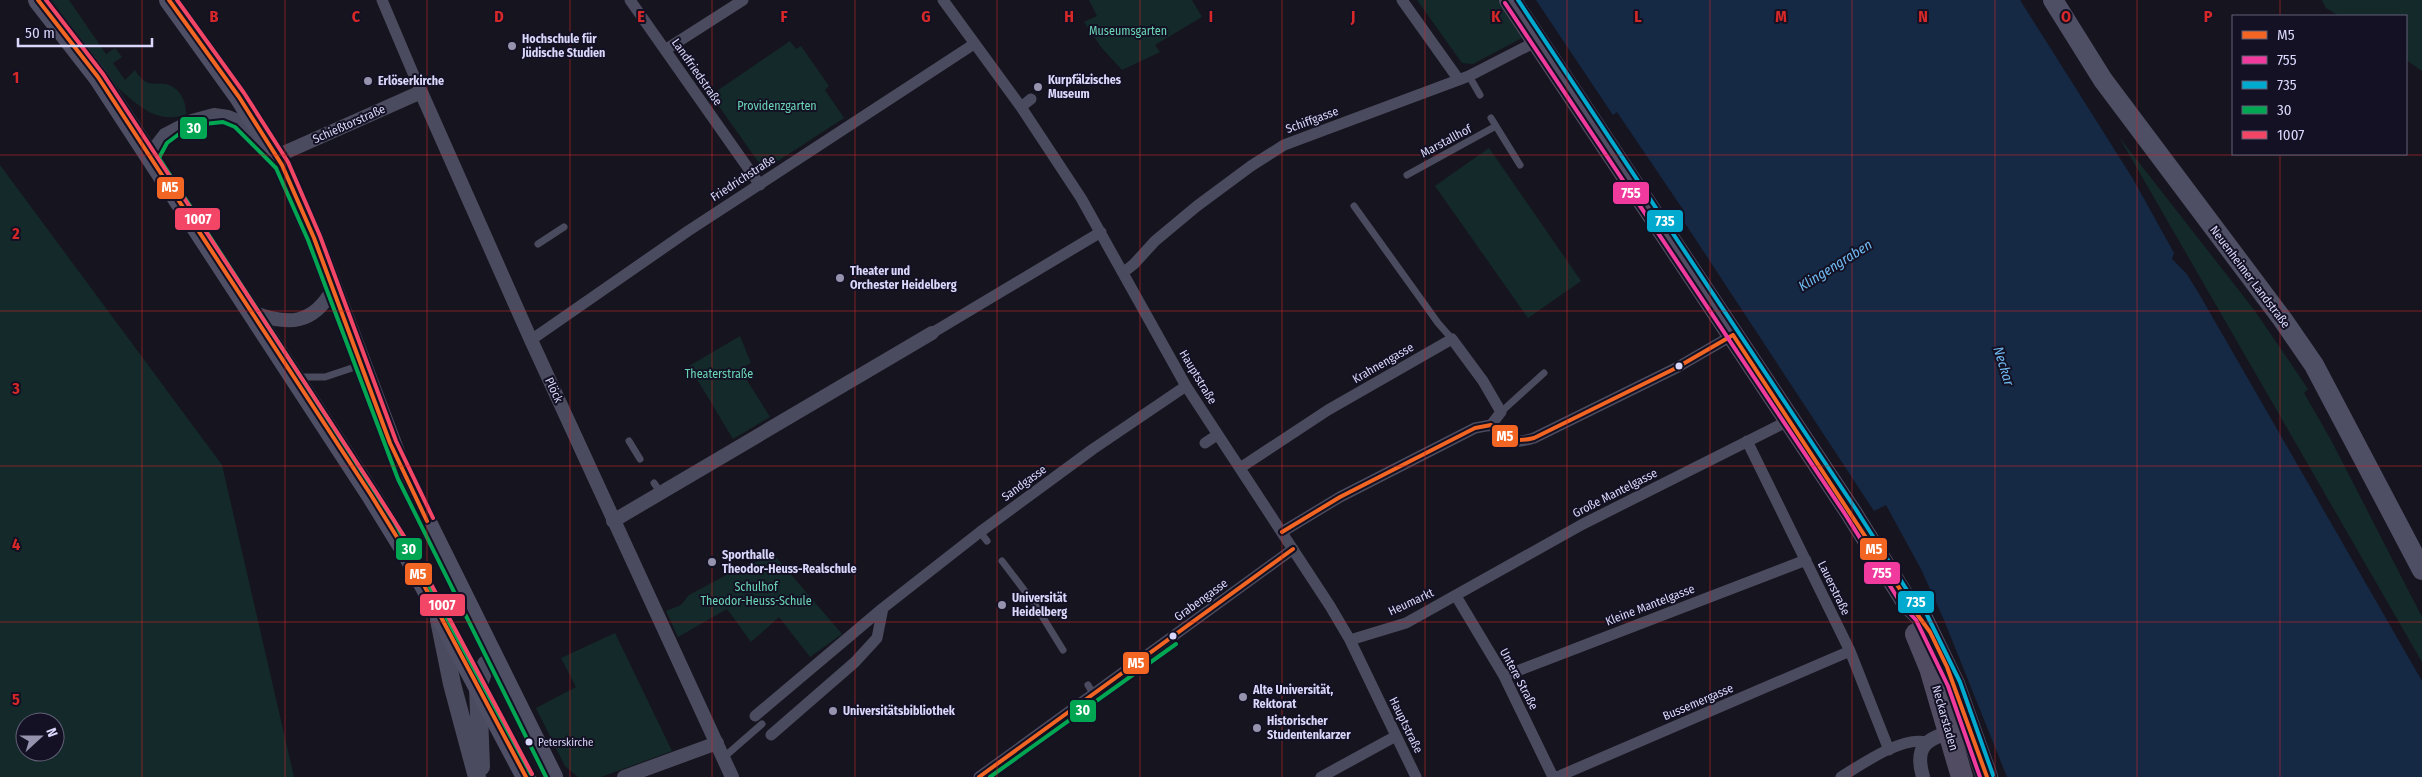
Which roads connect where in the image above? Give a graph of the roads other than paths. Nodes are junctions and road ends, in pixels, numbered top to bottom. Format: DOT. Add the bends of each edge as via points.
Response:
graph roads {
  1 [pos="38,0"];
  2 [pos="169,0"];
  3 [pos="382,0"];
  4 [pos="630,0"];
  5 [pos="743,0"];
  6 [pos="943,0"];
  7 [pos="1402,0"];
  8 [pos="1510,0"];
  9 [pos="2053,0"];
  10 [pos="1537,41"];
  11 [pos="974,44"];
  12 [pos="665,50"];
  13 [pos="1464,78"];
  14 [pos="421,92"];
  15 [pos="1480,95"];
  16 [pos="1031,99"];
  17 [pos="1021,107"];
  18 [pos="1491,118"];
  19 [pos="1496,126"];
  20 [pos="277,156"];
  21 [pos="152,159"];
  22 [pos="1520,165"];
  23 [pos="1407,174"];
  24 [pos="760,184"];
  25 [pos="1354,206"];
  26 [pos="564,226"];
  27 [pos="1100,232"];
  28 [pos="538,244"];
  29 [pos="1124,272"];
  30 [pos="333,289"];
  31 [pos="252,312"];
  32 [pos="932,333"];
  33 [pos="1733,335"];
  34 [pos="1452,339"];
  35 [pos="531,340"];
  36 [pos="361,365"];
  37 [pos="1544,373"];
  38 [pos="293,376"];
  39 [pos="1186,386"];
  40 [pos="1501,412"];
  41 [pos="1790,420"];
  42 [pos="1492,425"];
  43 [pos="1217,435"];
  44 [pos="629,441"];
  45 [pos="1747,441"];
  46 [pos="1205,443"];
  47 [pos="640,459"];
  48 [pos="1240,468"];
  49 [pos="613,521"];
  50 [pos="1282,532"];
  51 [pos="1293,549"];
  52 [pos="1806,560"];
  53 [pos="1002,561"];
  54 [pos="2422,570"];
  55 [pos="1456,596"];
  56 [pos="436,608"];
  57 [pos="883,608"];
  58 [pos="1350,640"];
  59 [pos="1063,650"];
  60 [pos="1850,651"];
  61 [pos="482,671"];
  62 [pos="1504,676"];
  63 [pos="452,684"];
  64 [pos="1088,685"];
  65 [pos="1094,695"];
  66 [pos="758,720"];
  67 [pos="1959,729"];
  68 [pos="771,735"];
  69 [pos="1396,736"];
  70 [pos="1926,742"];
  71 [pos="717,743"];
  72 [pos="1889,750"];
  73 [pos="724,758"];
  74 [pos="477,777"];
  75 [pos="482,777"];
  76 [pos="526,777"];
  77 [pos="553,777"];
  78 [pos="625,777"];
  79 [pos="732,777"];
  80 [pos="979,777"];
  81 [pos="1321,777"];
  82 [pos="1416,777"];
  83 [pos="1553,777"];
  84 [pos="1557,777"];
  85 [pos="1841,777"];
  86 [pos="1923,777"];
  87 [pos="1962,777"];
  88 [pos="1987,777"];
  1 -- 21 [label="main road" via="79,51"];
  2 -- 20 [label="main road"];
  3 -- 14 [label="street, Plöck"];
  4 -- 12 [label="street, Landfriedstraße"];
  5 -- 12 [label="street"];
  6 -- 11 [label="street, Hauptstraße"];
  7 -- 13 [label="street"];
  8 -- 10 [label="main road, Neckarstaden"];
  9 -- 54 [label="main road, Neuenheimer Landstraße" via="2103,80 2314,365"];
  10 -- 13 [label="street, Schiffgasse"];
  10 -- 33 [label="main road, Neckarstaden"];
  11 -- 17 [label="street, Hauptstraße"];
  11 -- 24 [label="street, Friedrichstraße"];
  12 -- 24 [label="street, Landfriedstraße"];
  13 -- 15 [label="lane"];
  13 -- 29 [label="street, Schiffgasse" via="1284,145 1197,206"];
  14 -- 20 [label="street, Schießtorstraße"];
  14 -- 35 [label="street, Plöck" via="504,266"];
  16 -- 17 [label="street"];
  17 -- 27 [label="street, Hauptstraße"];
  18 -- 19 [label="lane"];
  19 -- 22 [label="lane"];
  19 -- 23 [label="lane, Marstallhof"];
  20 -- 21 [label="street" via="238,121 214,115 192,121 165,135 155,148"];
  20 -- 30 [label="main road" via="296,194"];
  21 -- 31 [label="main road"];
  24 -- 35 [label="street, Friedrichstraße"];
  25 -- 34 [label="lane"];
  26 -- 28 [label="lane"];
  27 -- 29 [label="street, Hauptstraße"];
  27 -- 32 [label="street"];
  29 -- 39 [label="street, Hauptstraße" via="1159,323"];
  30 -- 31 [label="street" via="324,306 300,319 274,319"];
  30 -- 36 [label="main road"];
  31 -- 38 [label="main road"];
  32 -- 49 [label="street" via="658,488"];
  33 -- 41 [label="main road, Neckarstaden"];
  33 -- 42 [label="street" via="1676,368 1534,438 1519,443 1510,441"];
  34 -- 40 [label="street"];
  34 -- 48 [label="street, Krahnengasse" via="1328,410"];
  35 -- 49 [label="street, Plöck"];
  36 -- 38 [label="lane" via="325,377"];
  36 -- 61 [label="main road"];
  37 -- 40 [label="lane"];
  38 -- 56 [label="main road" via="390,524"];
  39 -- 43 [label="street, Hauptstraße"];
  39 -- 57 [label="street, Sandgasse" via="1101,443 984,536"];
  40 -- 42 [label="street"];
  41 -- 45 [label="street, Große Mantelgasse"];
  41 -- 67 [label="main road, Neckarstaden" via="1908,602 1910,619"];
  42 -- 50 [label="street" via="1474,428 1340,497"];
  43 -- 46 [label="street"];
  43 -- 48 [label="street, Hauptstraße"];
  44 -- 47 [label="lane"];
  45 -- 52 [label="street, Lauerstraße" via="1776,490"];
  45 -- 55 [label="street, Große Mantelgasse" via="1583,524"];
  48 -- 50 [label="street, Hauptstraße"];
  49 -- 71 [label="street, Plöck"];
  50 -- 51 [label="street, Hauptstraße"];
  51 -- 58 [label="street, Hauptstraße"];
  51 -- 65 [label="street, Grabengasse"];
  52 -- 60 [label="street, Lauerstraße"];
  52 -- 62 [label="street, Kleine Mantelgasse"];
  53 -- 59 [label="lane" via="1034,603"];
  55 -- 58 [label="street, Heumarkt" via="1406,623"];
  55 -- 62 [label="street, Untere Straße"];
  56 -- 61 [label="main road"];
  56 -- 63 [label="street"];
  57 -- 66 [label="street, Sandgasse"];
  57 -- 68 [label="street" via="878,638"];
  58 -- 69 [label="street, Hauptstraße"];
  60 -- 72 [label="street, Lauerstraße"];
  60 -- 84 [label="street, Bussemergasse"];
  61 -- 63 [label="street"];
  61 -- 75 [label="street"];
  61 -- 76 [label="main road"];
  61 -- 77 [label="main road"];
  62 -- 83 [label="street, Untere Straße"];
  63 -- 74 [label="street"];
  64 -- 65 [label="lane"];
  65 -- 80 [label="street, Grabengasse"];
  66 -- 73 [label="lane, Sandgasse"];
  67 -- 70 [label="street"];
  67 -- 87 [label="main road, Neckarstaden"];
  67 -- 88 [label="main road, Neckarstaden"];
  69 -- 81 [label="street"];
  69 -- 82 [label="street, Hauptstraße"];
  70 -- 72 [label="street" via="1913,741"];
  70 -- 86 [label="street" via="1919,758"];
  71 -- 73 [label="street, Plöck"];
  71 -- 78 [label="street"];
  72 -- 85 [label="street"];
  73 -- 79 [label="street, Plöck"];
}
